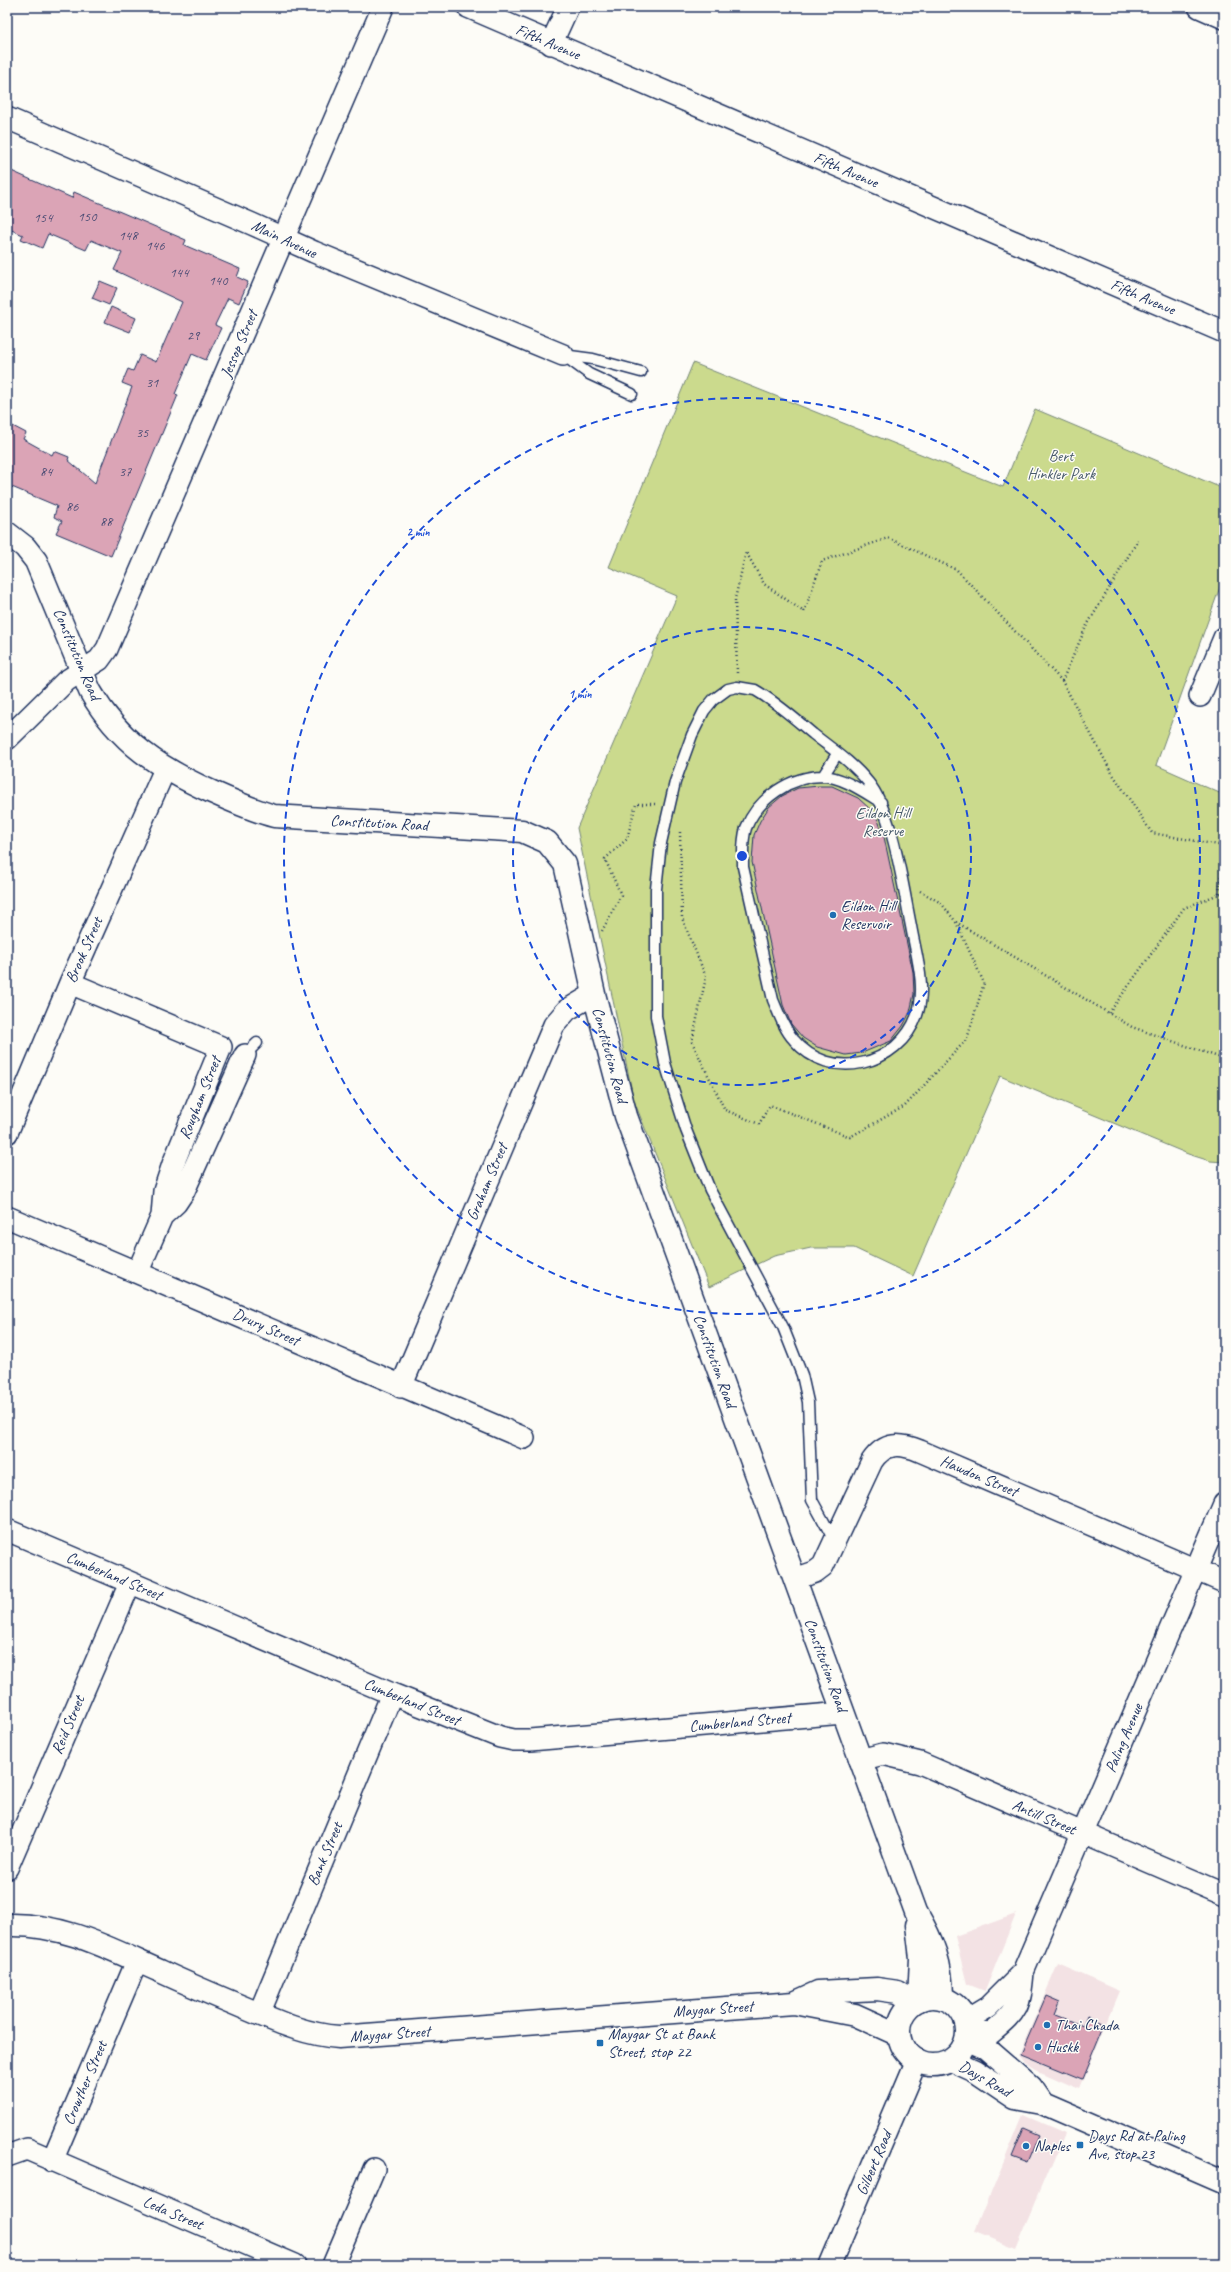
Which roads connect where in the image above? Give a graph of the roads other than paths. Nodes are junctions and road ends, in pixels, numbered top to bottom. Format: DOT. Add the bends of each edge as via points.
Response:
graph roads {
  1 [pos="383,7"];
  2 [pos="468,7"];
  3 [pos="568,7"];
  4 [pos="1199,7"];
  5 [pos="1224,18"];
  6 [pos="552,44"];
  7 [pos="7,118"];
  8 [pos="284,238"];
  9 [pos="1224,332"];
  10 [pos="563,355"];
  11 [pos="641,372"];
  12 [pos="632,394"];
  13 [pos="7,533"];
  14 [pos="1222,651"];
  15 [pos="82,671"];
  16 [pos="1200,696"];
  17 [pos="7,739"];
  18 [pos="837,754"];
  19 [pos="165,768"];
  20 [pos="823,776"];
  21 [pos="881,802"];
  22 [pos="70,983"];
  23 [pos="594,994"];
  24 [pos="7,1132"];
  25 [pos="7,1217"];
  26 [pos="138,1271"];
  27 [pos="401,1386"];
  28 [pos="524,1438"];
  29 [pos="1224,1504"];
  30 [pos="7,1530"];
  31 [pos="835,1542"];
  32 [pos="1196,1570"];
  33 [pos="795,1579"];
  34 [pos="1224,1582"];
  35 [pos="130,1583"];
  36 [pos="392,1694"];
  37 [pos="844,1712"];
  38 [pos="860,1760"];
  39 [pos="1083,1834"];
  40 [pos="7,1868"];
  41 [pos="1224,1894"];
  42 [pos="916,1912"];
  43 [pos="7,1925"];
  44 [pos="137,1961"];
  45 [pos="942,1998"];
  46 [pos="916,2001"];
  47 [pos="794,2003"];
  48 [pos="259,2014"];
  49 [pos="966,2030"];
  50 [pos="899,2035"];
  51 [pos="917,2060"];
  52 [pos="951,2060"];
  53 [pos="1042,2102"];
  54 [pos="7,2156"];
  55 [pos="52,2161"];
  56 [pos="374,2169"];
  57 [pos="1224,2182"];
  58 [pos="295,2265"];
  59 [pos="333,2265"];
  60 [pos="830,2265"];
  1 -- 8 [label="street, Jessop Street"];
  2 -- 6 [label="street, Fifth Avenue"];
  3 -- 6 [label="street"];
  4 -- 5 [label="street"];
  6 -- 9 [label="street, Fifth Avenue"];
  7 -- 8 [label="street, Main Avenue"];
  8 -- 10 [label="street, Main Avenue"];
  8 -- 15 [label="street, Jessop Street" via="110,644 102,658"];
  10 -- 11 [label="lane, Main Avenue" via="593,359"];
  10 -- 12 [label="lane, Main Avenue" via="589,374"];
  13 -- 15 [label="street, Constitution Road" via="25,547 36,561"];
  14 -- 16 [label="street"];
  15 -- 17 [label="street, Jessop Street" via="63,684"];
  15 -- 19 [label="street, Constitution Road" via="90,690 107,717 132,744"];
  18 -- 20 [label="lane"];
  18 -- 21 [label="lane" via="869,782"];
  18 -- 31 [label="lane" via="755,690 737,687 722,693 704,711 692,735 669,804 661,843 656,889 655,946 656,1016 665,1063 686,1130 710,1190 783,1327 802,1375 808,1402 812,1500"];
  19 -- 22 [label="street, Brook Street"];
  19 -- 23 [label="street, Constitution Road" via="239,804 274,816 506,829 539,837 547,842 565,864"];
  20 -- 21 [label="lane" via="853,785"];
  20 -- 21 [label="lane" via="784,785 769,797 746,828 743,847 745,874 773,1000 795,1041 810,1053 827,1061 848,1064 882,1057 898,1046 917,1016 922,984 898,859"];
  22 -- 24 [label="street, Brook Street"];
  22 -- 26 [label="street, Rougham Street" via="239,1046 184,1191 162,1216"];
  23 -- 27 [label="street, Graham Street" via="568,1010 554,1025"];
  23 -- 33 [label="street, Constitution Road" via="629,1124"];
  25 -- 26 [label="street, Drury Street"];
  26 -- 27 [label="street, Drury Street"];
  27 -- 28 [label="street, Drury Street"];
  29 -- 32 [label="street, Paling Avenue"];
  30 -- 35 [label="street, Cumberland Street"];
  31 -- 32 [label="street, Hawdon Street" via="876,1454 889,1446 903,1445"];
  31 -- 33 [label="street, Hawdon Street" via="822,1568"];
  32 -- 34 [label="street, Hawdon Street"];
  32 -- 39 [label="street, Paling Avenue"];
  33 -- 37 [label="street, Constitution Road"];
  35 -- 36 [label="street, Cumberland Street"];
  35 -- 40 [label="street, Reid Street"];
  36 -- 37 [label="street, Cumberland Street" via="484,1732 514,1740"];
  36 -- 48 [label="street, Bank Street"];
  37 -- 38 [label="street, Constitution Road"];
  38 -- 39 [label="street, Antill Street" via="883,1754 906,1758"];
  38 -- 42 [label="street, Constitution Road"];
  39 -- 41 [label="street, Antill Street"];
  39 -- 49 [label="street, Paling Avenue" via="1022,1972"];
  42 -- 45 [label="street, Constitution Road" via="937,1955"];
  42 -- 46 [label="street, Constitution Road" via="921,1958"];
  43 -- 44 [label="street, Maygar Street" via="44,1926 62,1930 92,1940"];
  44 -- 48 [label="street, Maygar Street"];
  44 -- 55 [label="street, Crowther Street"];
  45 -- 46 [label="street"];
  45 -- 49 [label="street" via="960,2011"];
  46 -- 47 [label="street, Maygar Street" via="898,1992 870,1988 818,1992"];
  46 -- 50 [label="street" via="902,2017"];
  47 -- 48 [label="street, Maygar Street" via="339,2037 305,2032"];
  47 -- 50 [label="street, Maygar Street" via="855,2015"];
  49 -- 52 [label="street" via="958,2054"];
  49 -- 53 [label="street, Days Road" via="1031,2087"];
  50 -- 51 [label="street" via="908,2054"];
  51 -- 52 [label="street" via="934,2065"];
  51 -- 60 [label="street, Gilbert Road"];
  52 -- 53 [label="street, Days Road" via="975,2071 1015,2098"];
  53 -- 57 [label="street, Days Road"];
  54 -- 55 [label="street" via="27,2150"];
  55 -- 58 [label="street, Leda Street"];
  56 -- 59 [label="street"];
}
